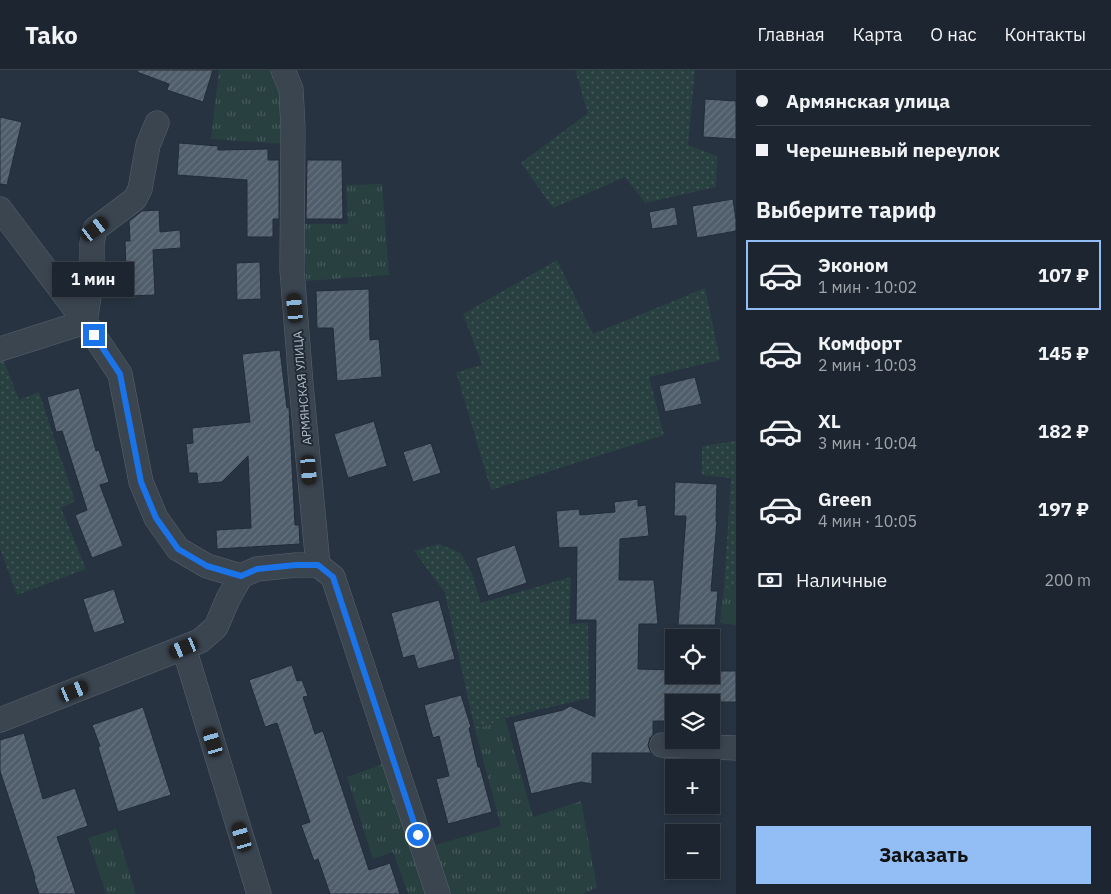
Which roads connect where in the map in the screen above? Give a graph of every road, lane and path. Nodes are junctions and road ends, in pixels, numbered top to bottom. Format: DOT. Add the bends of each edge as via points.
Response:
graph roads {
  1 [pos="283,70"];
  2 [pos="157,123"];
  3 [pos="0,209"];
  4 [pos="86,322"];
  5 [pos="0,349"];
  6 [pos="318,565"];
  7 [pos="241,576"];
  8 [pos="184,648"];
  9 [pos="0,720"];
  10 [pos="662,746"];
  11 [pos="736,748"];
  12 [pos="259,894"];
  13 [pos="438,894"];
  1 -- 6 [label="street, АРМЯНСКАЯ УЛИЦА" via="291,89 292,270"];
  2 -- 4 [label="street" via="148,145 140,189 135,199 95,229"];
  3 -- 4 [label="street"];
  4 -- 5 [label="street"];
  4 -- 7 [label="street" via="120,374 141,482 156,518 178,549 207,566"];
  6 -- 7 [label="street" via="257,569"];
  6 -- 13 [label="street" via="333,577"];
  7 -- 8 [label="street" via="216,627 200,641"];
  8 -- 9 [label="street"];
  8 -- 12 [label="street"];
  10 -- 11 [label="street"];
}
